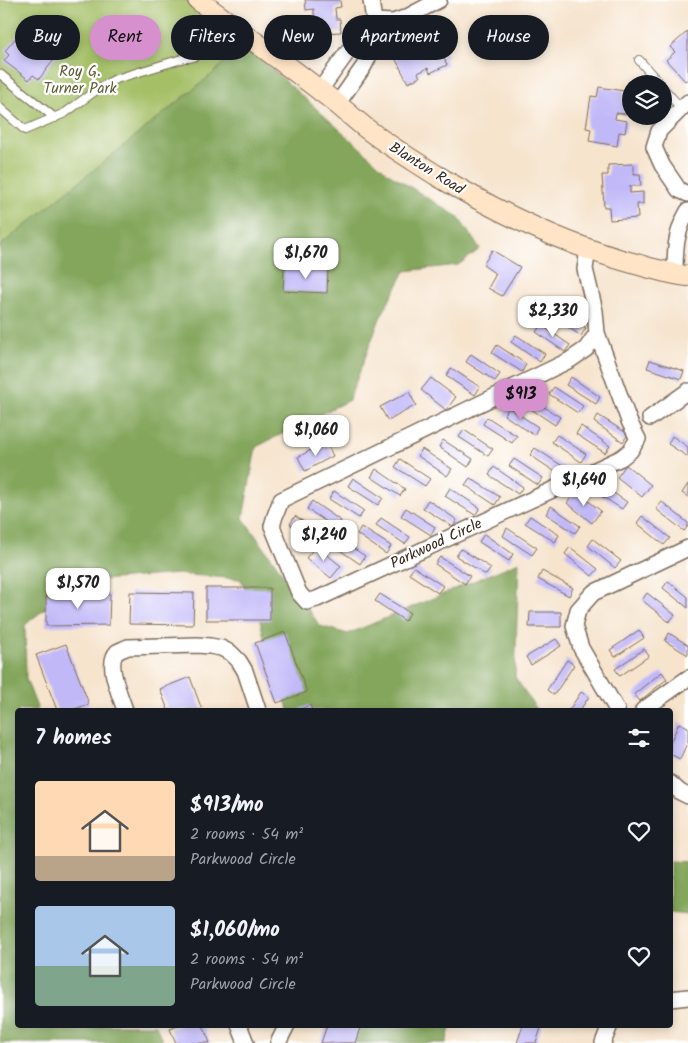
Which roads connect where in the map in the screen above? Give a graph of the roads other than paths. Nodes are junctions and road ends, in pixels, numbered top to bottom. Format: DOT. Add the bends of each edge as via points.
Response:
graph roads {
  1 [pos="198,0"];
  2 [pos="371,0"];
  3 [pos="439,0"];
  4 [pos="218,15"];
  5 [pos="373,15"];
  6 [pos="410,15"];
  7 [pos="254,42"];
  8 [pos="178,60"];
  9 [pos="342,60"];
  10 [pos="367,60"];
  11 [pos="639,60"];
  12 [pos="0,74"];
  13 [pos="652,75"];
  14 [pos="320,90"];
  15 [pos="672,95"];
  16 [pos="338,103"];
  17 [pos="684,105"];
  18 [pos="0,108"];
  19 [pos="55,118"];
  20 [pos="688,194"];
  21 [pos="688,211"];
  22 [pos="588,249"];
  23 [pos="682,275"];
  24 [pos="597,333"];
  25 [pos="688,391"];
  26 [pos="650,418"];
  27 [pos="688,548"];
  28 [pos="688,678"];
  29 [pos="124,708"];
  30 [pos="257,708"];
  31 [pos="616,708"];
  32 [pos="646,708"];
  33 [pos="673,786"];
  34 [pos="688,796"];
  35 [pos="688,997"];
  36 [pos="673,999"];
  37 [pos="240,1028"];
  38 [pos="286,1028"];
  39 [pos="609,1028"];
  40 [pos="246,1043"];
  41 [pos="278,1043"];
  42 [pos="604,1043"];
  1 -- 4 [label="street, Blanton Road"];
  2 -- 5 [label="street"];
  3 -- 6 [label="street"];
  7 -- 14 [label="street, Blanton Road"];
  8 -- 19 [label="lane" via="116,79"];
  9 -- 14 [label="street"];
  10 -- 16 [label="street"];
  11 -- 13 [label="lane"];
  12 -- 19 [label="lane"];
  14 -- 16 [label="street, Blanton Road"];
  15 -- 17 [label="lane"];
  16 -- 22 [label="street, Blanton Road" via="367,129 459,188 541,230"];
  17 -- 20 [label="street" via="659,130 654,147 679,190"];
  18 -- 19 [label="lane" via="25,130"];
  21 -- 23 [label="street" via="676,244"];
  22 -- 23 [label="street, Blanton Road"];
  22 -- 24 [label="street, Parkwood Circle" via="585,269"];
  24 -- 24 [label="street, Parkwood Circle" via="586,349 570,360 282,500 272,526 299,593 307,602 622,458 630,451 638,439"];
  25 -- 26 [label="street"];
  27 -- 31 [label="street" via="593,593 578,610 574,626 582,648"];
  28 -- 32 [label="street"];
  29 -- 30 [label="street" via="112,674 118,651 128,647 197,645 221,648 231,653 245,671"];
  33 -- 34 [label="street"];
  35 -- 36 [label="street"];
  37 -- 40 [label="street"];
  38 -- 41 [label="street"];
  39 -- 42 [label="street"];
}
